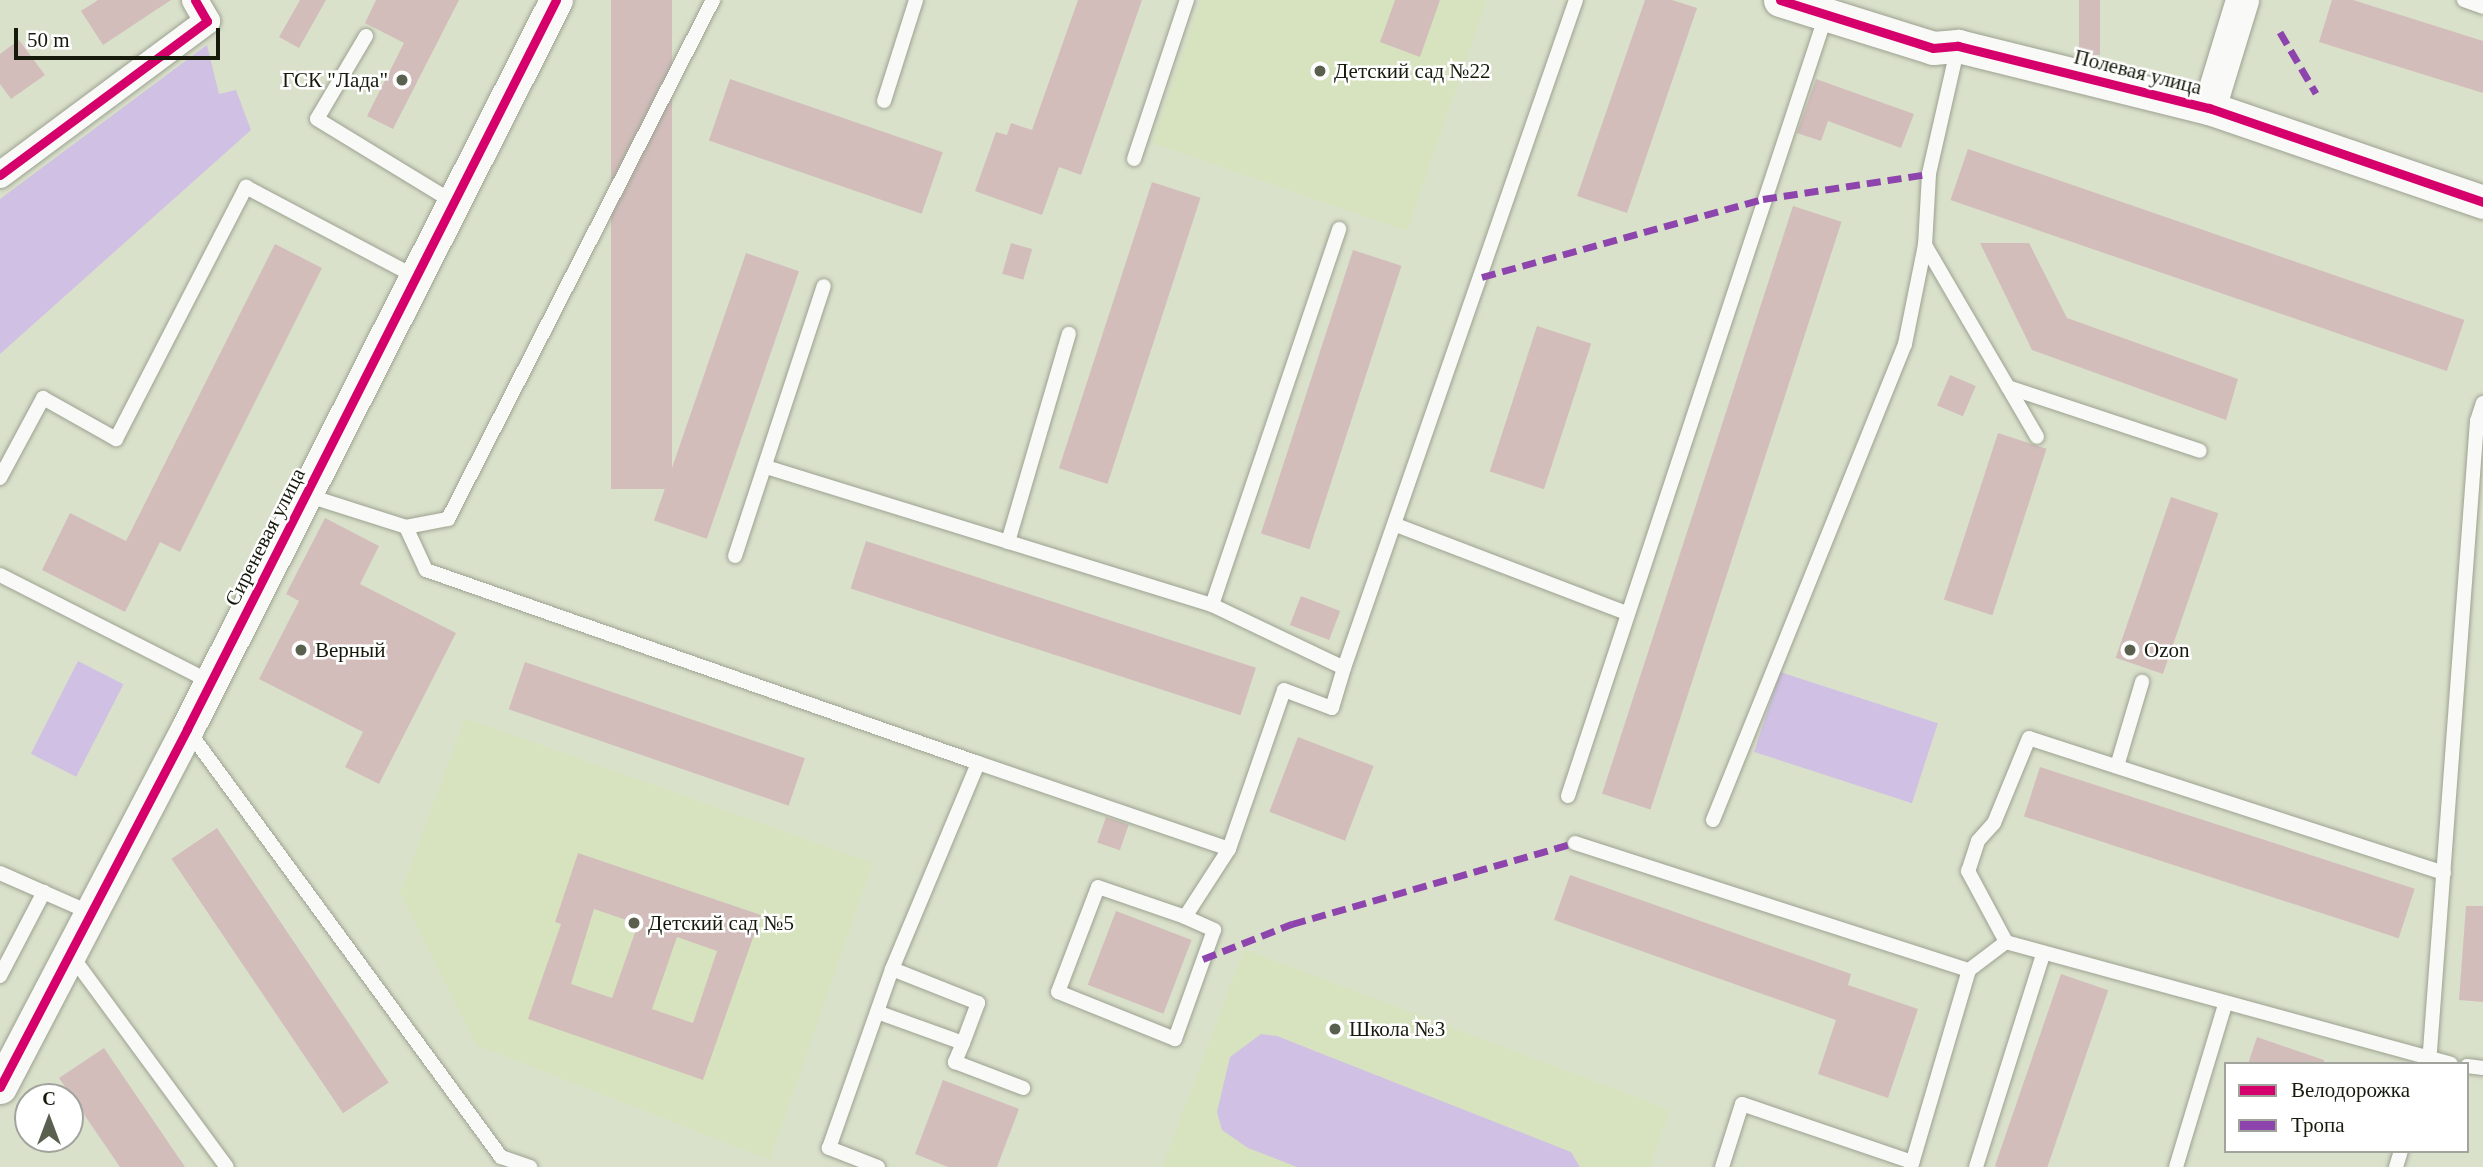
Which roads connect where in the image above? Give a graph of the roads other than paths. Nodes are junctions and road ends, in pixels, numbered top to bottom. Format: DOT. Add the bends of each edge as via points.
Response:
graph roads {
  1 [pos="555,0"];
  2 [pos="713,0"];
  3 [pos="916,0"];
  4 [pos="1187,0"];
  5 [pos="1576,0"];
  6 [pos="1780,0"];
  7 [pos="2242,0"];
  8 [pos="2464,0"];
  9 [pos="2483,7"];
  10 [pos="201,10"];
  11 [pos="1826,15"];
  12 [pos="366,36"];
  13 [pos="1958,46"];
  14 [pos="884,101"];
  15 [pos="2208,108"];
  16 [pos="1134,159"];
  17 [pos="0,175"];
  18 [pos="453,202"];
  19 [pos="2483,202"];
  20 [pos="1339,229"];
  21 [pos="1924,245"];
  22 [pos="416,277"];
  23 [pos="824,286"];
  24 [pos="1069,334"];
  25 [pos="2008,387"];
  26 [pos="2483,403"];
  27 [pos="2037,437"];
  28 [pos="2200,451"];
  29 [pos="766,467"];
  30 [pos="0,478"];
  31 [pos="306,495"];
  32 [pos="1396,525"];
  33 [pos="406,527"];
  34 [pos="1008,542"];
  35 [pos="735,556"];
  36 [pos="0,575"];
  37 [pos="1212,605"];
  38 [pos="1626,613"];
  39 [pos="1344,668"];
  40 [pos="211,682"];
  41 [pos="2143,682"];
  42 [pos="187,729"];
  43 [pos="978,763"];
  44 [pos="2117,766"];
  45 [pos="1568,796"];
  46 [pos="1713,820"];
  47 [pos="1575,843"];
  48 [pos="1228,849"];
  49 [pos="0,873"];
  50 [pos="2444,873"];
  51 [pos="44,892"];
  52 [pos="91,913"];
  53 [pos="1185,917"];
  54 [pos="2006,942"];
  55 [pos="71,955"];
  56 [pos="2043,956"];
  57 [pos="892,969"];
  58 [pos="1969,970"];
  59 [pos="0,976"];
  60 [pos="2225,1005"];
  61 [pos="877,1012"];
  62 [pos="964,1043"];
  63 [pos="2425,1062"];
  64 [pos="2429,1062"];
  65 [pos="0,1087"];
  66 [pos="1023,1087"];
  67 [pos="497,1162"];
  68 [pos="1911,1165"];
  69 [pos="227,1167"];
  70 [pos="530,1167"];
  71 [pos="878,1167"];
  72 [pos="1722,1167"];
  73 [pos="1976,1167"];
  74 [pos="2176,1167"];
  1 -- 18 [label="street, Сиреневая улица"];
  2 -- 33 [label="lane" via="448,519"];
  3 -- 14 [label="lane"];
  4 -- 16 [label="lane"];
  5 -- 32 [label="lane"];
  6 -- 11 [label="street, Полевая улица"];
  7 -- 15 [label="street"];
  8 -- 9 [label="lane"];
  10 -- 17 [label="street"];
  11 -- 13 [label="street, Полевая улица" via="1933,48"];
  11 -- 38 [label="lane"];
  12 -- 18 [label="lane" via="317,119"];
  13 -- 15 [label="street, Полевая улица"];
  13 -- 21 [label="lane" via="1929,174"];
  15 -- 19 [label="street, Полевая улица"];
  18 -- 22 [label="street, Сиреневая улица"];
  20 -- 37 [label="lane"];
  21 -- 25 [label="lane"];
  21 -- 46 [label="lane" via="1905,344"];
  22 -- 30 [label="lane" via="246,187 116,439 43,398"];
  22 -- 31 [label="street, Сиреневая улица"];
  23 -- 29 [label="lane"];
  24 -- 34 [label="lane"];
  25 -- 27 [label="lane"];
  25 -- 28 [label="lane"];
  26 -- 50 [label="lane" via="2477,421"];
  29 -- 34 [label="lane"];
  29 -- 35 [label="lane"];
  31 -- 33 [label="lane"];
  31 -- 40 [label="street, Сиреневая улица"];
  32 -- 38 [label="lane"];
  32 -- 39 [label="lane"];
  33 -- 43 [label="lane" via="426,570"];
  34 -- 37 [label="lane"];
  36 -- 40 [label="lane"];
  37 -- 39 [label="lane"];
  38 -- 45 [label="lane"];
  39 -- 48 [label="lane" via="1332,708 1284,690"];
  40 -- 42 [label="street, Сиреневая улица"];
  41 -- 44 [label="lane"];
  42 -- 52 [label="street, Сиреневая улица"];
  42 -- 67 [label="lane"];
  43 -- 48 [label="lane"];
  43 -- 57 [label="lane"];
  44 -- 50 [label="lane"];
  44 -- 54 [label="lane" via="2029,738 1994,823 1978,841 1968,872"];
  47 -- 58 [label="lane"];
  48 -- 53 [label="lane"];
  49 -- 51 [label="lane"];
  50 -- 64 [label="lane"];
  51 -- 52 [label="lane"];
  51 -- 59 [label="lane"];
  52 -- 55 [label="street, Сиреневая улица"];
  53 -- 53 [label="lane" via="1098,887 1058,992 1175,1039 1213,930"];
  54 -- 56 [label="lane"];
  54 -- 58 [label="lane"];
  55 -- 65 [label="street, Сиреневая улица"];
  55 -- 69 [label="lane"];
  56 -- 60 [label="lane"];
  56 -- 73 [label="lane"];
  57 -- 61 [label="lane"];
  57 -- 62 [label="lane" via="978,1003"];
  58 -- 68 [label="lane"];
  60 -- 63 [label="lane"];
  60 -- 74 [label="lane"];
  61 -- 62 [label="lane"];
  61 -- 71 [label="lane" via="829,1147"];
  62 -- 66 [label="lane" via="955,1062"];
  67 -- 70 [label="lane"];
  68 -- 72 [label="lane" via="1742,1104"];
}
